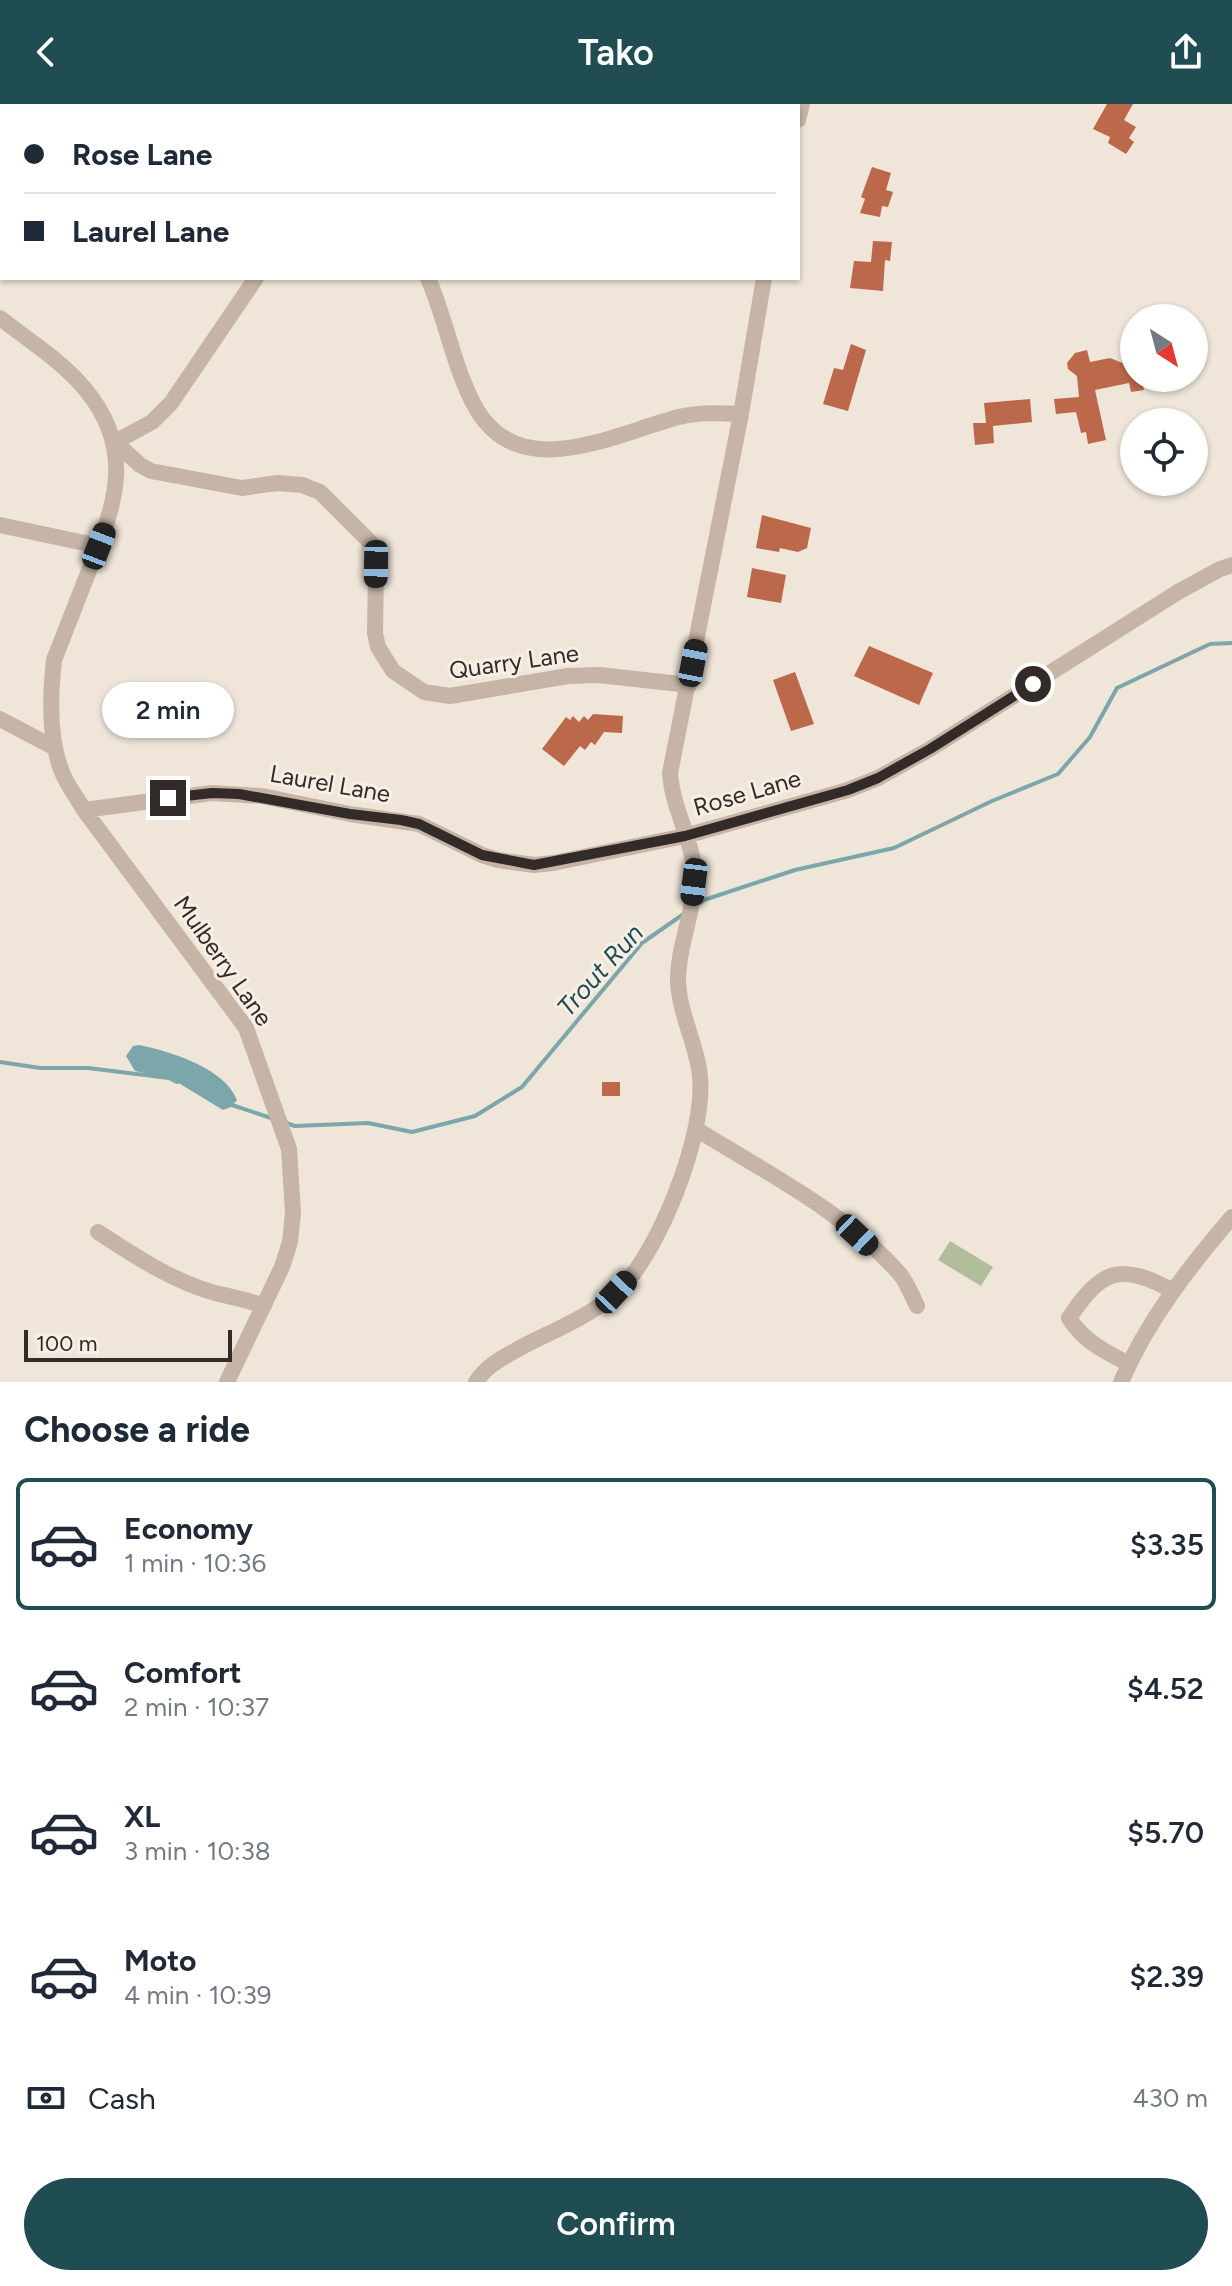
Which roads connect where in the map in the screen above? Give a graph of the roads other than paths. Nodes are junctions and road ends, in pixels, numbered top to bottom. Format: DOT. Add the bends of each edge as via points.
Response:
graph roads {
  1 [pos="255,280"];
  2 [pos="429,280"];
  3 [pos="764,280"];
  4 [pos="0,318"];
  5 [pos="741,414"];
  6 [pos="115,442"];
  7 [pos="0,525"];
  8 [pos="99,546"];
  9 [pos="1232,565"];
  10 [pos="689,685"];
  11 [pos="0,719"];
  12 [pos="55,748"];
  13 [pos="84,810"];
  14 [pos="685,836"];
  15 [pos="696,1129"];
  16 [pos="1229,1227"];
  17 [pos="98,1232"];
  18 [pos="1173,1291"];
  19 [pos="264,1306"];
  20 [pos="917,1306"];
  21 [pos="1129,1364"];
  22 [pos="227,1382"];
  23 [pos="476,1382"];
  24 [pos="1121,1382"];
  1 -- 6 [label="street" via="171,403 152,422"];
  2 -- 5 [label="street" via="471,398 486,423 510,442 560,450 683,416"];
  3 -- 5 [label="street, Rose Lane"];
  4 -- 6 [label="street" via="85,389"];
  5 -- 10 [label="street, Rose Lane"];
  6 -- 8 [label="street" via="114,500"];
  6 -- 10 [label="street, Quarry Lane" via="151,471 242,488 277,483 320,492 371,543 378,647 393,671 424,692 450,696 599,675"];
  7 -- 8 [label="street"];
  8 -- 12 [label="street" via="54,660"];
  9 -- 14 [label="street, Rose Lane" via="1178,592 878,778"];
  10 -- 14 [label="street, Rose Lane" via="670,773"];
  11 -- 12 [label="street"];
  12 -- 13 [label="street"];
  13 -- 14 [label="street, Laurel Lane" via="212,793 262,796 419,824 482,855 534,865"];
  13 -- 19 [label="street, Mulberry Lane" via="246,1028 277,1113 289,1149 293,1213 284,1261"];
  14 -- 15 [label="street" via="694,865 678,984 699,1070"];
  15 -- 20 [label="street" via="857,1235 901,1275"];
  15 -- 23 [label="street" via="666,1211 629,1278 595,1309 496,1361"];
  16 -- 18 [label="street"];
  17 -- 19 [label="street" via="182,1279"];
  18 -- 21 [label="street"];
  18 -- 21 [label="street" via="1122,1272 1103,1279 1069,1318 1102,1350"];
  19 -- 22 [label="street, Mulberry Lane"];
  21 -- 24 [label="street"];
}
